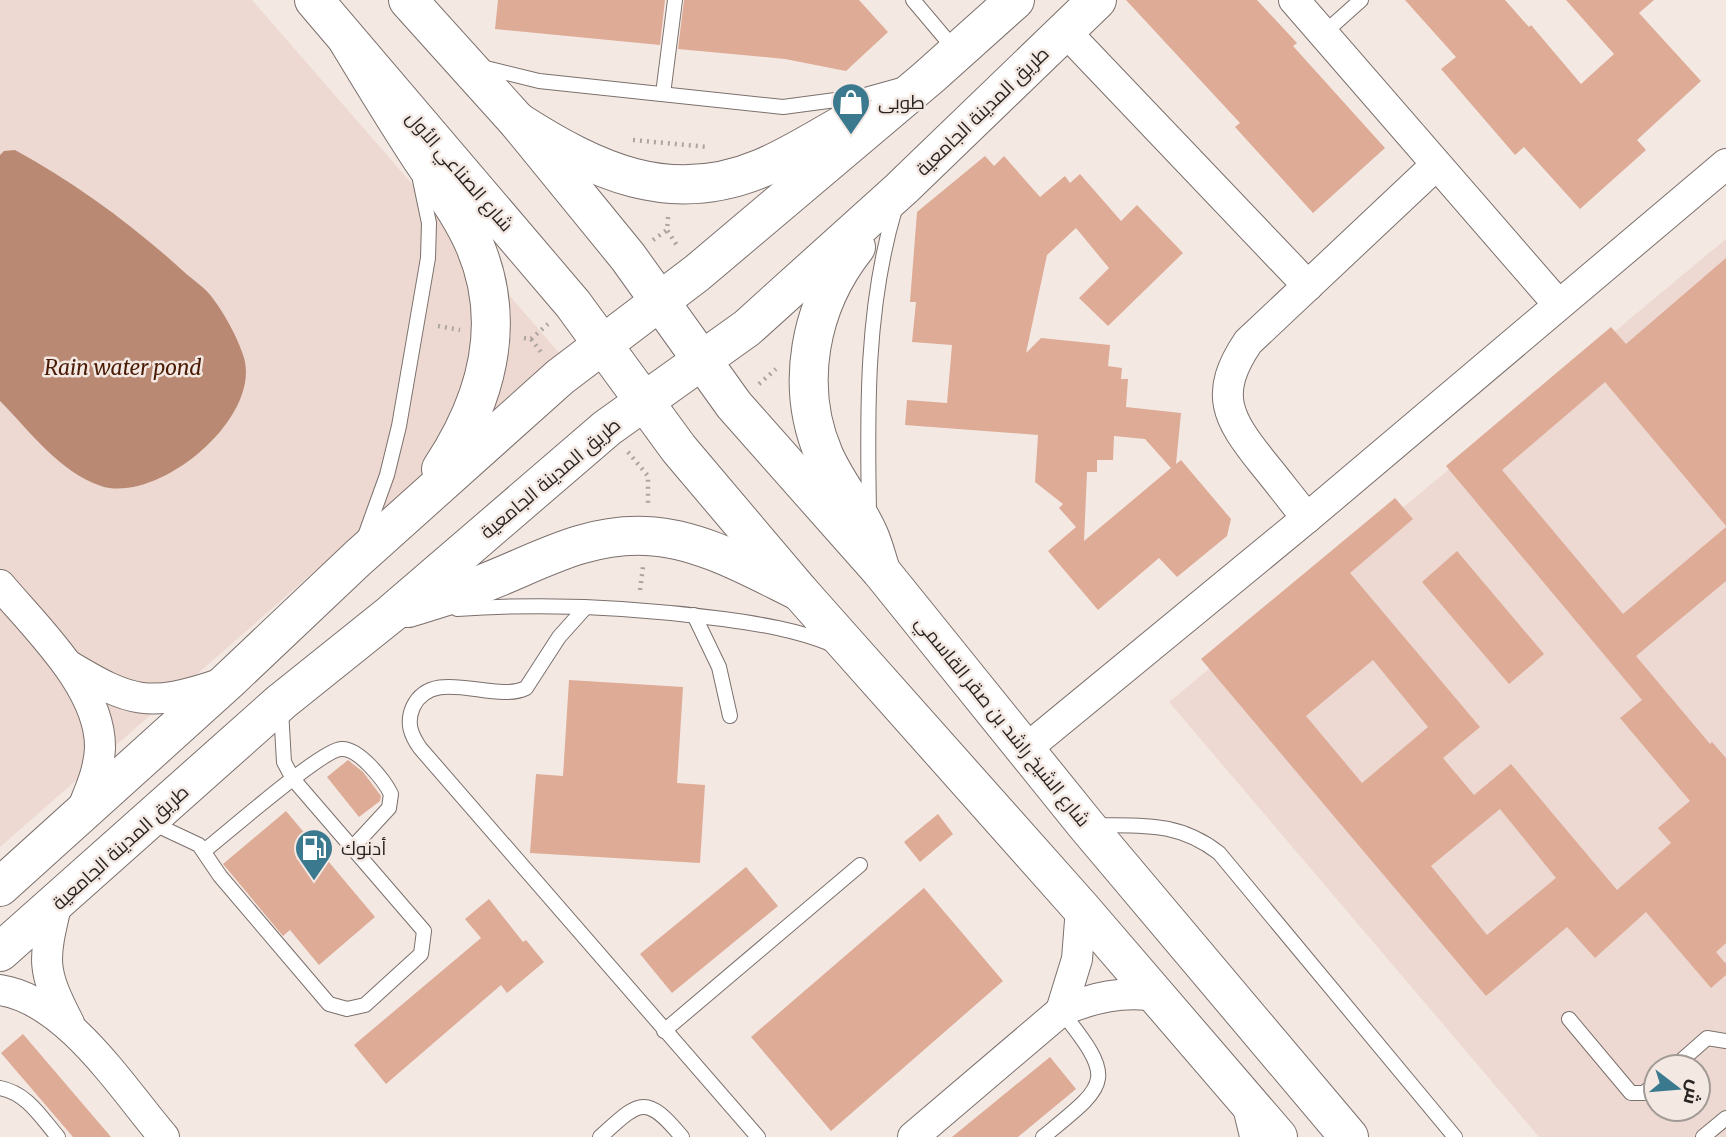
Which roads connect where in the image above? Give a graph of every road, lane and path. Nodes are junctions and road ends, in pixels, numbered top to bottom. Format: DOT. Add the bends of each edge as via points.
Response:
graph roads {
  1 [pos="314,0"];
  2 [pos="408,0"];
  3 [pos="675,0"];
  4 [pos="913,0"];
  5 [pos="1015,0"];
  6 [pos="1097,0"];
  7 [pos="1294,0"];
  8 [pos="1360,0"];
  9 [pos="1065,31"];
  10 [pos="1323,34"];
  11 [pos="348,41"];
  12 [pos="957,52"];
  13 [pos="459,58"];
  14 [pos="929,77"];
  15 [pos="663,94"];
  16 [pos="517,121"];
  17 [pos="623,139"];
  18 [pos="412,144"];
  19 [pos="715,147"];
  20 [pos="1726,164"];
  21 [pos="1435,166"];
  22 [pos="901,189"];
  23 [pos="1308,286"];
  24 [pos="661,301"];
  25 [pos="1558,304"];
  26 [pos="603,344"];
  27 [pos="701,358"];
  28 [pos="644,400"];
  29 [pos="416,506"];
  30 [pos="1307,518"];
  31 [pos="869,533"];
  32 [pos="358,558"];
  33 [pos="881,571"];
  34 [pos="0,585"];
  35 [pos="800,592"];
  36 [pos="585,608"];
  37 [pos="392,613"];
  38 [pos="694,615"];
  39 [pos="852,653"];
  40 [pos="68,665"];
  41 [pos="227,682"];
  42 [pos="281,702"];
  43 [pos="730,716"];
  44 [pos="1026,750"];
  45 [pos="293,779"];
  46 [pos="79,817"];
  47 [pos="149,822"];
  48 [pos="1086,825"];
  49 [pos="352,848"];
  50 [pos="204,851"];
  51 [pos="860,864"];
  52 [pos="0,887"];
  53 [pos="57,902"];
  54 [pos="1081,908"];
  55 [pos="0,952"];
  56 [pos="0,990"];
  57 [pos="1158,996"];
  58 [pos="1061,1011"];
  59 [pos="1569,1019"];
  60 [pos="72,1030"];
  61 [pos="664,1031"];
  62 [pos="1726,1041"];
  63 [pos="1690,1053"];
  64 [pos="1235,1086"];
  65 [pos="0,1088"];
  66 [pos="1642,1093"];
  67 [pos="1726,1118"];
  68 [pos="58,1137"];
  69 [pos="164,1137"];
  70 [pos="600,1137"];
  71 [pos="682,1137"];
  72 [pos="758,1137"];
  73 [pos="914,1137"];
  74 [pos="1043,1137"];
  75 [pos="1247,1137"];
  76 [pos="1278,1137"];
  77 [pos="1349,1137"];
  78 [pos="1455,1137"];
  79 [pos="1703,1137"];
  1 -- 11 [label="main road, شارع الصناعي الأول"];
  2 -- 13 [label="main road"];
  3 -- 15 [label="lane"];
  4 -- 12 [label="lane"];
  5 -- 12 [label="main road"];
  6 -- 9 [label="main road, طريق المدينة الجامعية"];
  7 -- 10 [label="street"];
  8 -- 10 [label="lane"];
  9 -- 22 [label="main road, طريق المدينة الجامعية"];
  9 -- 23 [label="street"];
  10 -- 21 [label="street"];
  11 -- 18 [label="main road"];
  11 -- 26 [label="main road, شارع الصناعي الأول"];
  12 -- 14 [label="main road"];
  13 -- 15 [label="lane" via="539,81"];
  13 -- 16 [label="main road"];
  14 -- 15 [label="lane" via="858,97 783,107"];
  14 -- 16 [label="main road" via="763,167 702,184 671,185 617,174 566,152"];
  14 -- 24 [label="main road"];
  16 -- 24 [label="main road"];
  17 -- 19 [label="path"];
  18 -- 29 [label="main road" via="475,246 490,306 491,337 475,410"];
  18 -- 32 [label="lane" via="429,223 428,258 393,450"];
  20 -- 25 [label="street"];
  21 -- 23 [label="street"];
  21 -- 25 [label="street"];
  22 -- 27 [label="main road, طريق المدينة الجامعية" via="747,328"];
  22 -- 31 [label="lane" via="875,303 868,407"];
  22 -- 31 [label="main road" via="832,282 811,342 809,402 815,430 824,457"];
  23 -- 30 [label="street" via="1248,342 1229,383 1228,406 1235,428"];
  24 -- 26 [label="main road"];
  24 -- 27 [label="main road, شارع الشيخ راشد بن صقر القاسمي"];
  25 -- 30 [label="street"];
  26 -- 28 [label="main road"];
  26 -- 29 [label="main road"];
  27 -- 28 [label="main road, طريق المدينة الجامعية"];
  27 -- 33 [label="main road, شارع الشيخ راشد بن صقر القاسمي" via="734,405"];
  28 -- 35 [label="main road" via="679,449"];
  28 -- 37 [label="main road, طريق المدينة الجامعية"];
  29 -- 32 [label="main road"];
  30 -- 44 [label="street"];
  31 -- 33 [label="main road"];
  32 -- 41 [label="main road"];
  33 -- 44 [label="main road, شارع الشيخ راشد بن صقر القاسمي"];
  34 -- 40 [label="street"];
  35 -- 37 [label="main road" via="709,550 648,536 612,537 577,544 479,585"];
  35 -- 39 [label="main road"];
  36 -- 37 [label="lane" via="502,606"];
  36 -- 38 [label="lane"];
  36 -- 61 [label="lane" via="559,637 526,688 508,694 431,689 417,700 409,716 410,734"];
  37 -- 42 [label="main road, طريق المدينة الجامعية"];
  38 -- 39 [label="lane" via="784,629"];
  38 -- 43 [label="lane" via="722,675"];
  39 -- 54 [label="main road"];
  40 -- 41 [label="street" via="108,689 148,700 169,699"];
  40 -- 46 [label="street" via="93,713 100,747 94,782"];
  41 -- 46 [label="main road"];
  42 -- 45 [label="lane" via="283,752"];
  42 -- 47 [label="main road, طريق المدينة الجامعية"];
  44 -- 48 [label="main road, شارع الشيخ راشد بن صقر القاسمي"];
  45 -- 49 [label="lane"];
  45 -- 49 [label="lane" via="333,751 345,748 387,787 389,808"];
  45 -- 50 [label="lane"];
  46 -- 52 [label="main road"];
  47 -- 50 [label="lane" via="192,840"];
  47 -- 53 [label="main road, طريق المدينة الجامعية"];
  48 -- 77 [label="main road, شارع الشيخ راشد بن صقر القاسمي"];
  48 -- 78 [label="lane" via="1162,826 1193,835 1219,853"];
  49 -- 50 [label="lane" via="420,924 425,938 416,960 365,1005 347,1009 322,997"];
  51 -- 61 [label="lane"];
  53 -- 55 [label="main road, طريق المدينة الجامعية"];
  53 -- 60 [label="street" via="46,972"];
  54 -- 57 [label="main road"];
  54 -- 58 [label="street" via="1077,959"];
  56 -- 60 [label="street" via="28,998"];
  57 -- 58 [label="street" via="1118,993"];
  57 -- 64 [label="main road"];
  58 -- 73 [label="street"];
  58 -- 74 [label="lane" via="1093,1050 1098,1061 1097,1084 1085,1103"];
  59 -- 66 [label="lane" via="1631,1093"];
  60 -- 69 [label="street"];
  61 -- 72 [label="lane"];
  62 -- 63 [label="lane" via="1707,1038"];
  64 -- 75 [label="lane"];
  64 -- 76 [label="main road"];
  65 -- 68 [label="lane" via="27,1100"];
  67 -- 79 [label="lane"];
  70 -- 71 [label="lane" via="629,1111 642,1106 662,1113"];
}
